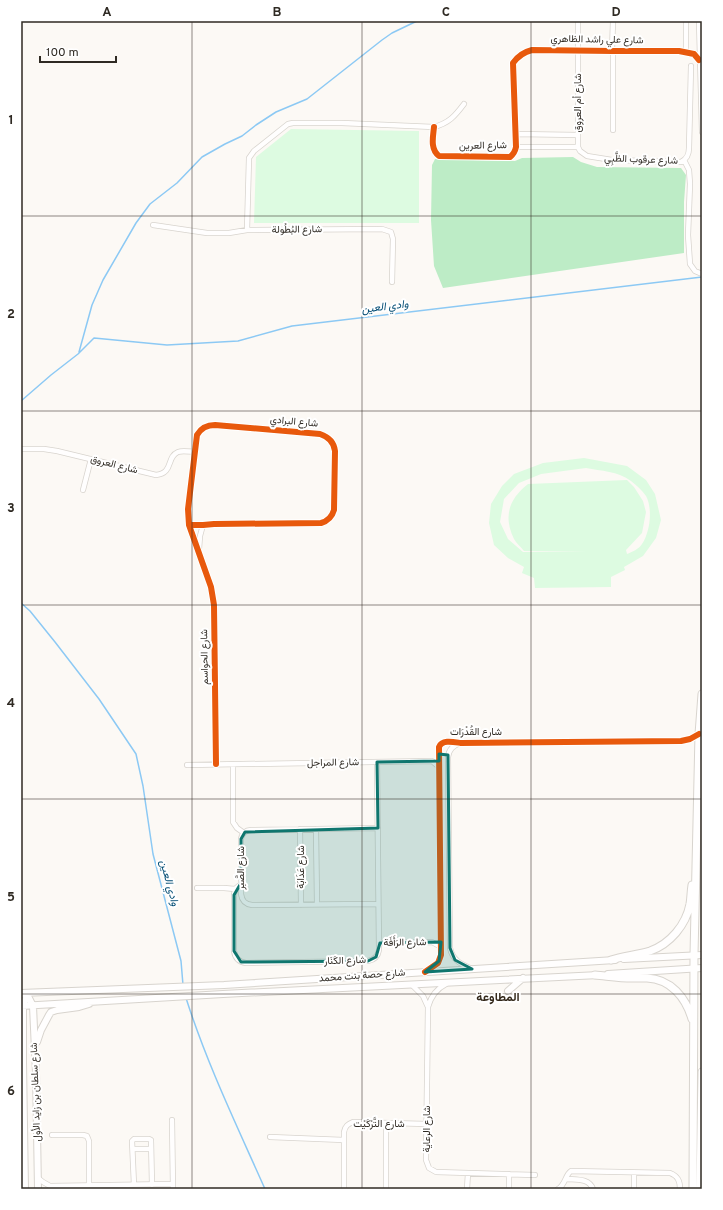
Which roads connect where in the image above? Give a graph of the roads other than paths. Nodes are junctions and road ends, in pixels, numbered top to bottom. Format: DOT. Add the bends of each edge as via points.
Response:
graph roads {
  1 [pos="578,21"];
  2 [pos="613,21"];
  3 [pos="686,21"];
  4 [pos="699,21"];
  5 [pos="699,45"];
  6 [pos="578,51"];
  7 [pos="613,51"];
  8 [pos="686,52"];
  9 [pos="699,60"];
  10 [pos="513,63"];
  11 [pos="691,66"];
  12 [pos="464,104"];
  13 [pos="434,127"];
  14 [pos="613,130"];
  15 [pos="702,132"];
  16 [pos="516,134"];
  17 [pos="578,135"];
  18 [pos="516,147"];
  19 [pos="578,147"];
  20 [pos="684,160"];
  21 [pos="153,225"];
  22 [pos="248,230"];
  23 [pos="702,274"];
  24 [pos="392,282"];
  25 [pos="21,449"];
  26 [pos="195,452"];
  27 [pos="91,459"];
  28 [pos="83,490"];
  29 [pos="189,525"];
  30 [pos="203,525"];
  31 [pos="198,552"];
  32 [pos="702,694"];
  33 [pos="699,734"];
  34 [pos="445,742"];
  35 [pos="461,742"];
  36 [pos="449,752"];
  37 [pos="439,754"];
  38 [pos="432,761"];
  39 [pos="377,762"];
  40 [pos="216,764"];
  41 [pos="233,764"];
  42 [pos="187,765"];
  43 [pos="439,767"];
  44 [pos="378,828"];
  45 [pos="698,828"];
  46 [pos="300,829"];
  47 [pos="316,829"];
  48 [pos="244,833"];
  49 [pos="241,884"];
  50 [pos="197,888"];
  51 [pos="235,889"];
  52 [pos="317,904"];
  53 [pos="378,904"];
  54 [pos="301,905"];
  55 [pos="441,917"];
  56 [pos="450,917"];
  57 [pos="441,935"];
  58 [pos="432,942"];
  59 [pos="379,943"];
  60 [pos="441,947"];
  61 [pos="698,955"];
  62 [pos="611,960"];
  63 [pos="698,968"];
  64 [pos="472,969"];
  65 [pos="425,972"];
  66 [pos="595,975"];
  67 [pos="523,978"];
  68 [pos="449,982"];
  69 [pos="410,984"];
  70 [pos="508,991"];
  71 [pos="26,994"];
  72 [pos="94,1002"];
  73 [pos="22,1006"];
  74 [pos="33,1006"];
  75 [pos="428,1006"];
  76 [pos="694,1030"];
  77 [pos="22,1059"];
  78 [pos="702,1072"];
  79 [pos="36,1073"];
  80 [pos="172,1120"];
  81 [pos="386,1123"];
  82 [pos="427,1124"];
  83 [pos="52,1135"];
  84 [pos="270,1137"];
  85 [pos="344,1140"];
  86 [pos="133,1149"];
  87 [pos="151,1149"];
  88 [pos="468,1173"];
  89 [pos="634,1173"];
  90 [pos="510,1174"];
  91 [pos="535,1175"];
  92 [pos="23,1177"];
  93 [pos="38,1178"];
  94 [pos="566,1179"];
  95 [pos="88,1185"];
  96 [pos="134,1185"];
  97 [pos="152,1185"];
  98 [pos="50,1186"];
  99 [pos="173,1187"];
  100 [pos="25,1189"];
  101 [pos="38,1189"];
  102 [pos="45,1189"];
  103 [pos="344,1189"];
  104 [pos="386,1189"];
  105 [pos="467,1189"];
  106 [pos="509,1189"];
  107 [pos="558,1189"];
  108 [pos="594,1189"];
  109 [pos="634,1189"];
  110 [pos="680,1189"];
  111 [pos="693,1189"];
  112 [pos="700,1189"];
  1 -- 6 [label="street, شارع أم العروق"];
  2 -- 7 [label="street"];
  3 -- 8 [label="street"];
  4 -- 5 [label="street"];
  5 -- 8 [label="street"];
  5 -- 9 [label="street"];
  6 -- 7 [label="street, شارع علي راشد الظاهري"];
  6 -- 10 [label="street, شارع علي راشد الظاهري" via="532,50 523,53"];
  6 -- 17 [label="street, شارع أم العروق"];
  7 -- 8 [label="street, شارع علي راشد الظاهري"];
  7 -- 14 [label="street"];
  8 -- 9 [label="street" via="694,54"];
  9 -- 15 [label="street"];
  10 -- 16 [label="street, شارع العرين"];
  11 -- 20 [label="street, شارع عرقوب الظَّبِي" via="689,148"];
  12 -- 13 [label="street" via="450,120"];
  13 -- 18 [label="street, شارع العرين" via="434,149 436,154 442,156 510,156"];
  13 -- 22 [label="street" via="342,123 288,124 249,158"];
  16 -- 17 [label="street"];
  16 -- 18 [label="street, شارع العرين"];
  17 -- 19 [label="street, شارع أم العروق"];
  18 -- 19 [label="street, شارع أم العروق"];
  19 -- 20 [label="street, شارع عرقوب الظَّبِي" via="587,156 612,160"];
  20 -- 23 [label="street" via="689,170 690,184 690,264 695,271"];
  21 -- 22 [label="street, شارع البُطُولة" via="207,233"];
  22 -- 24 [label="street, شارع البُطُولة" via="387,230 391,232 393,239"];
  25 -- 27 [label="street, شارع العروق" via="51,450"];
  26 -- 27 [label="street, شارع العروق" via="176,453 167,470 156,475"];
  26 -- 29 [label="street, شارع البرادي" via="188,509"];
  26 -- 30 [label="street, شارع البرادي" via="199,432 212,425 320,434 330,439 335,448 334,510 327,521"];
  27 -- 28 [label="street"];
  29 -- 30 [label="street, شارع البرادي"];
  29 -- 31 [label="street, شارع البرادي"];
  30 -- 31 [label="street"];
  31 -- 40 [label="street, شارع الحواسم" via="211,587 214,605"];
  32 -- 33 [label="main road"];
  33 -- 35 [label="street, شارع القُدْرَات" via="681,741"];
  33 -- 45 [label="main road"];
  34 -- 35 [label="street, شارع القُدْرَات"];
  34 -- 36 [label="street" via="449,745"];
  34 -- 37 [label="street, شارع القُدْرَات" via="440,744"];
  35 -- 36 [label="street, شارع القُدْرَات"];
  36 -- 37 [label="street"];
  36 -- 56 [label="street"];
  37 -- 38 [label="street"];
  37 -- 43 [label="street, شارع القُدْرَات"];
  38 -- 39 [label="street, شارع المراجل"];
  38 -- 43 [label="street"];
  39 -- 41 [label="street, شارع المراجل"];
  39 -- 44 [label="street, شارع الكَنَار"];
  40 -- 41 [label="street, شارع المراجل"];
  40 -- 42 [label="street, شارع المراجل"];
  41 -- 48 [label="street" via="233,822"];
  43 -- 55 [label="street, شارع القُدْرَات"];
  44 -- 47 [label="street, شارع الصَّبر"];
  44 -- 53 [label="street, شارع الكَنَار"];
  45 -- 61 [label="main road"];
  45 -- 62 [label="main road" via="690,904 680,927 672,937 656,948"];
  46 -- 47 [label="street, شارع الصَّبر"];
  46 -- 48 [label="street, شارع الصَّبر" via="247,830"];
  46 -- 54 [label="street, شارع عَدَابَة"];
  47 -- 52 [label="street, شارع عَدَابَة"];
  48 -- 49 [label="street, شارع الصَّبر" via="241,839"];
  49 -- 51 [label="street"];
  49 -- 54 [label="street, شارع الصَّبر" via="241,897 247,904"];
  50 -- 51 [label="street"];
  51 -- 59 [label="street, شارع الكَنَار" via="234,951 237,959 244,963 370,961 378,954"];
  52 -- 53 [label="street, شارع الصَّبر"];
  52 -- 54 [label="street, شارع الصَّبر"];
  53 -- 59 [label="street, شارع الكَنَار"];
  55 -- 56 [label="street"];
  55 -- 57 [label="street, شارع القُدْرَات"];
  56 -- 64 [label="street" via="452,954 458,962"];
  57 -- 58 [label="street, شارع الرَأَفَة"];
  57 -- 60 [label="street, شارع القُدْرَات"];
  58 -- 59 [label="street, شارع الرَأَفَة"];
  58 -- 60 [label="street, شارع الرَأَفَة"];
  60 -- 65 [label="street, شارع القُدْرَات" via="440,961"];
  61 -- 62 [label="main road, شارع حصة بنت محمد"];
  61 -- 63 [label="main road"];
  62 -- 64 [label="main road, شارع حصة بنت محمد"];
  63 -- 66 [label="main road, شارع حصة بنت محمد"];
  63 -- 76 [label="main road"];
  64 -- 65 [label="main road, شارع حصة بنت محمد"];
  65 -- 71 [label="main road, شارع حصة بنت محمد"];
  66 -- 67 [label="main road, شارع حصة بنت محمد"];
  66 -- 76 [label="main road" via="653,979 669,984 689,1008"];
  67 -- 68 [label="main road, شارع حصة بنت محمد"];
  67 -- 70 [label="main road"];
  68 -- 69 [label="main road, شارع حصة بنت محمد"];
  68 -- 75 [label="street, شارع الرعاية" via="435,991"];
  69 -- 72 [label="main road, شارع حصة بنت محمد"];
  69 -- 75 [label="street" via="423,996"];
  71 -- 73 [label="main road, شارع سلطان بن زايد الأول"];
  71 -- 74 [label="main road"];
  72 -- 74 [label="main road, شارع حصة بنت محمد"];
  72 -- 79 [label="main road" via="54,1011 49,1015 38,1037"];
  73 -- 74 [label="main road, شارع حصة بنت محمد"];
  73 -- 77 [label="main road, شارع سلطان بن زايد الأول"];
  74 -- 79 [label="main road, شارع سلطان بن زايد الأول"];
  75 -- 82 [label="street, شارع الرعاية"];
  76 -- 111 [label="main road"];
  77 -- 92 [label="main road, شارع سلطان بن زايد الأول"];
  78 -- 112 [label="main road"];
  79 -- 93 [label="main road, شارع سلطان بن زايد الأول"];
  80 -- 99 [label="street"];
  81 -- 82 [label="street, شارع التَّرْكَيْت"];
  81 -- 85 [label="street, شارع التَّرْكَيْت" via="350,1123 344,1129"];
  81 -- 104 [label="street"];
  82 -- 88 [label="street, شارع الرعاية" via="426,1163 429,1168 436,1172"];
  83 -- 95 [label="street" via="87,1136"];
  84 -- 85 [label="street, شارع التَّرْكَيْت"];
  85 -- 103 [label="street, شارع التَّرْكَيْت"];
  86 -- 87 [label="street"];
  86 -- 87 [label="street" via="133,1139 151,1140"];
  86 -- 96 [label="street"];
  87 -- 97 [label="street"];
  88 -- 90 [label="street, شارع الرعاية"];
  88 -- 105 [label="street"];
  89 -- 94 [label="street" via="571,1172"];
  89 -- 109 [label="street"];
  89 -- 110 [label="street" via="672,1174 678,1179"];
  90 -- 91 [label="street, شارع الرعاية"];
  90 -- 106 [label="street"];
  92 -- 100 [label="main road, شارع سلطان بن زايد الأول"];
  93 -- 98 [label="street"];
  93 -- 101 [label="main road, شارع سلطان بن زايد الأول"];
  94 -- 107 [label="street"];
  94 -- 108 [label="street" via="588,1182"];
  95 -- 96 [label="street"];
  95 -- 98 [label="street"];
  96 -- 97 [label="street"];
  97 -- 99 [label="street"];
  98 -- 102 [label="street"];
}
